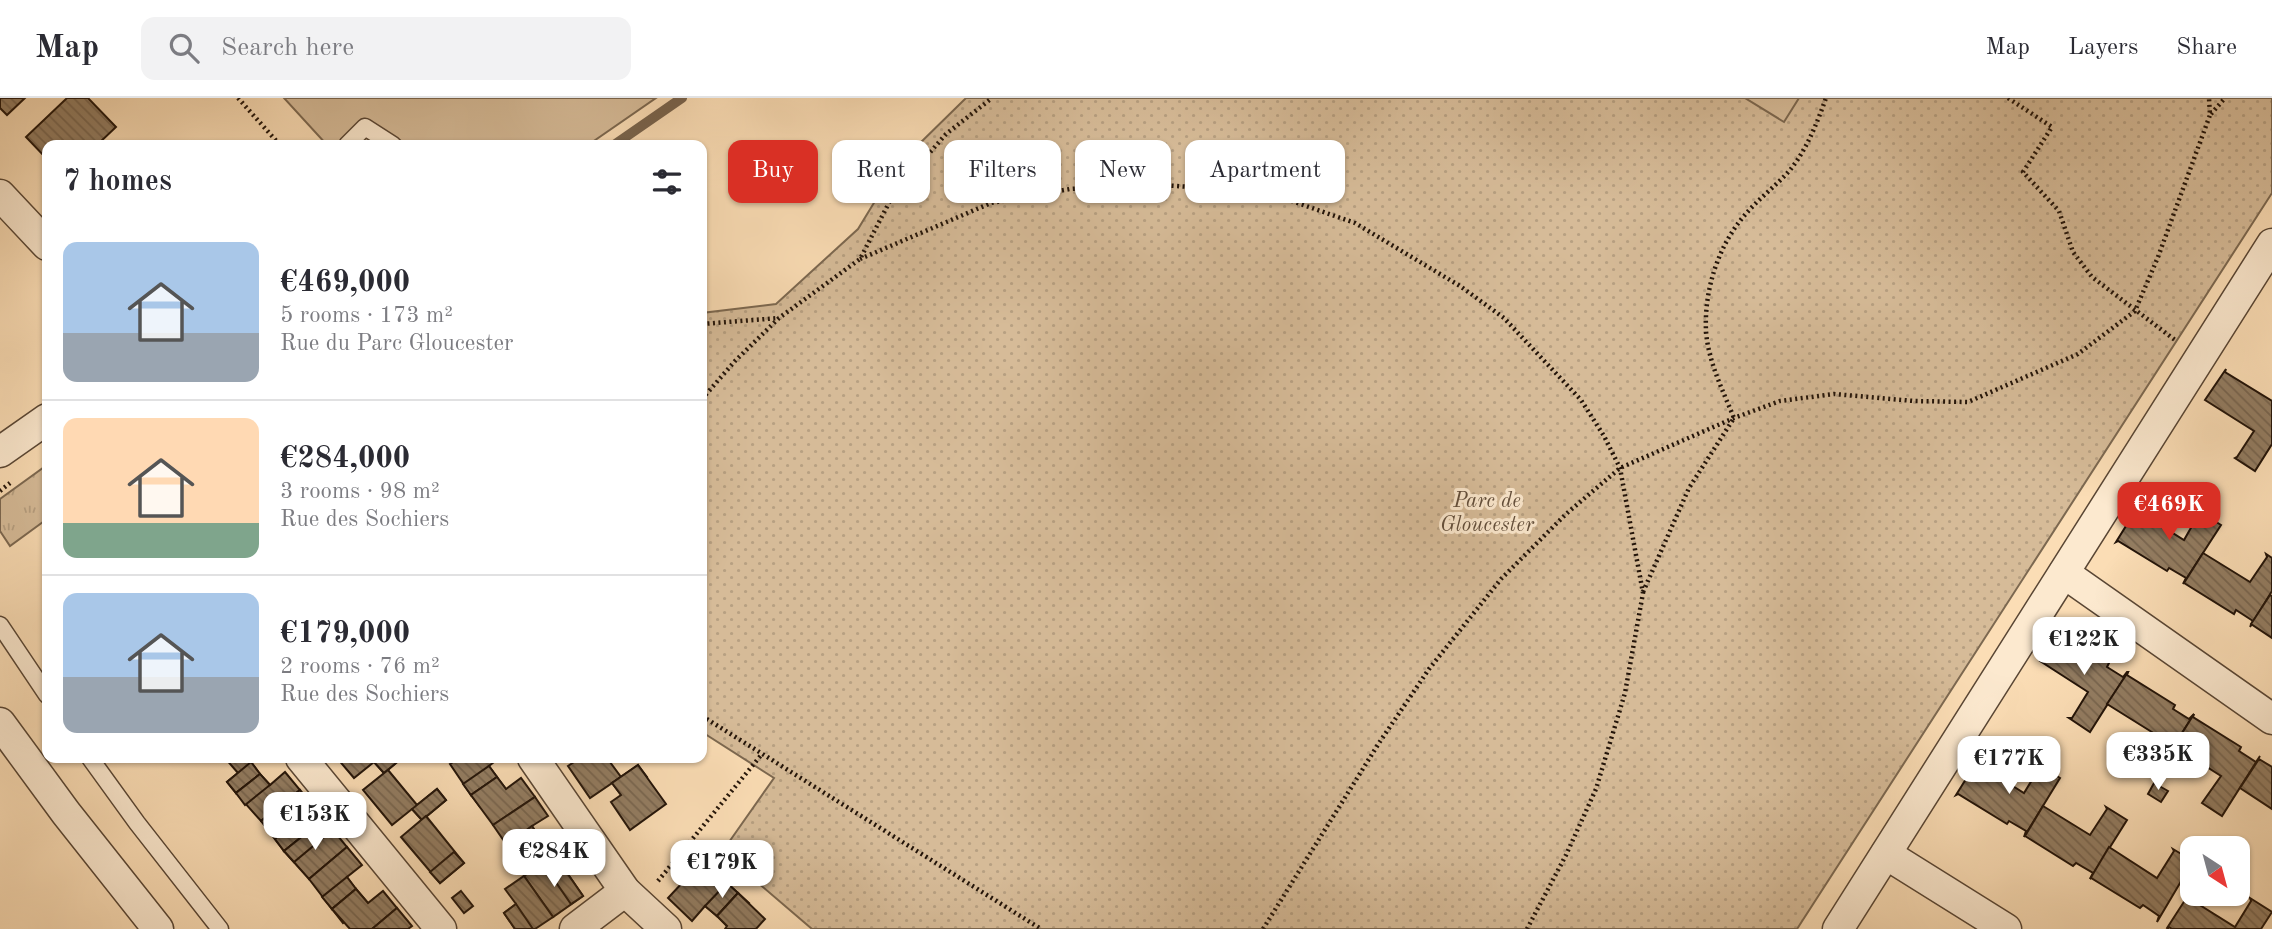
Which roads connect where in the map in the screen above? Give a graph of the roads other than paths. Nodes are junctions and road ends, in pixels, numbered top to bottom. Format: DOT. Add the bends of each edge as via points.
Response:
graph roads {
  1 [pos="352,140"];
  2 [pos="385,140"];
  3 [pos="0,195"];
  4 [pos="42,240"];
  5 [pos="2272,244"];
  6 [pos="2263,277"];
  7 [pos="42,423"];
  8 [pos="0,452"];
  9 [pos="2064,573"];
  10 [pos="0,625"];
  11 [pos="42,688"];
  12 [pos="2272,719"];
  13 [pos="0,723"];
  14 [pos="94,763"];
  15 [pos="304,763"];
  16 [pos="537,763"];
  17 [pos="1886,854"];
  18 [pos="632,898"];
  19 [pos="158,929"];
  20 [pos="220,929"];
  21 [pos="441,929"];
  22 [pos="575,929"];
  23 [pos="666,929"];
  24 [pos="1838,929"];
  25 [pos="2006,929"];
  1 -- 2 [label="lane" via="365,127"];
  3 -- 4 [label="street"];
  5 -- 6 [label="street"];
  6 -- 9 [label="street"];
  7 -- 8 [label="street"];
  9 -- 12 [label="street"];
  9 -- 17 [label="street"];
  10 -- 11 [label="lane"];
  13 -- 19 [label="street"];
  14 -- 20 [label="lane"];
  15 -- 21 [label="street"];
  16 -- 18 [label="street"];
  17 -- 24 [label="street"];
  17 -- 25 [label="street"];
  18 -- 22 [label="street"];
  18 -- 23 [label="street"];
}
